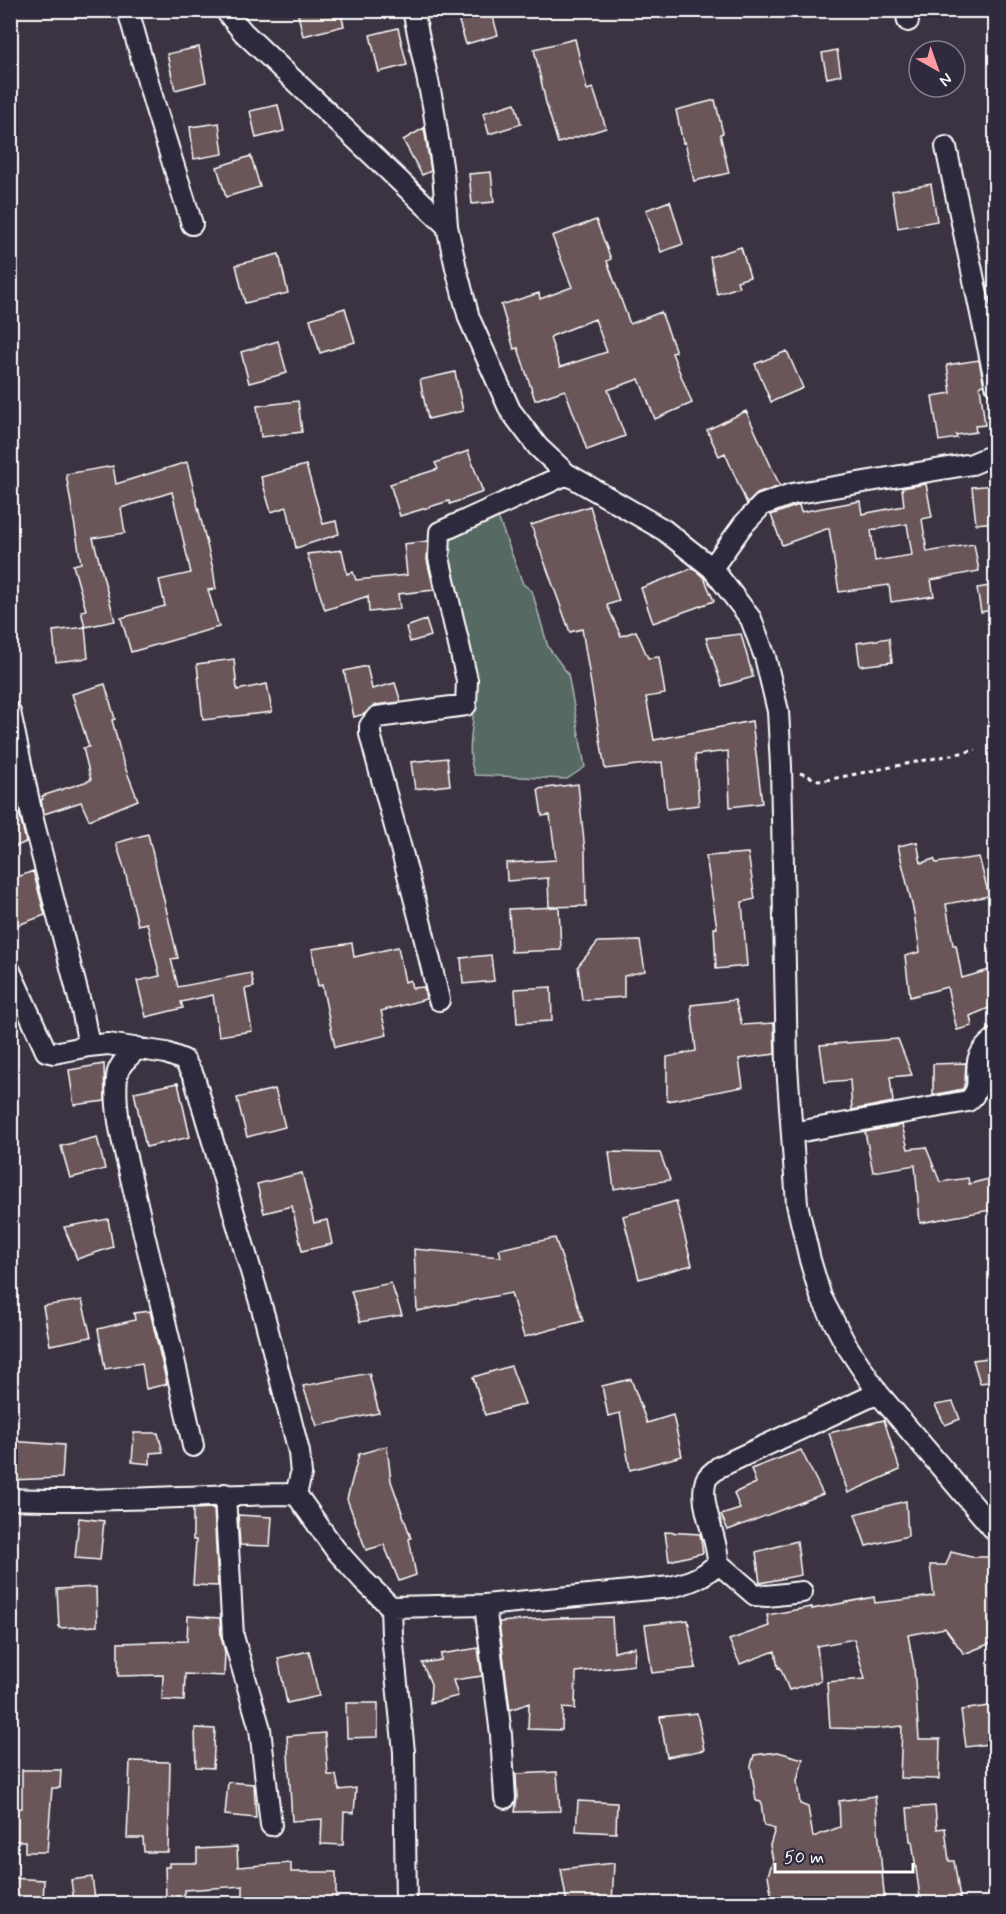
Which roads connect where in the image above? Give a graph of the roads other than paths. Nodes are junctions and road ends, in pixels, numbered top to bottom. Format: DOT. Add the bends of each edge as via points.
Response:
graph roads {
  1 [pos="128,10"];
  2 [pos="225,10"];
  3 [pos="413,10"];
  4 [pos="946,147"];
  5 [pos="192,224"];
  6 [pos="447,226"];
  7 [pos="996,385"];
  8 [pos="996,454"];
  9 [pos="567,474"];
  10 [pos="712,568"];
  11 [pos="10,712"];
  12 [pos="10,971"];
  13 [pos="439,1000"];
  14 [pos="996,1038"];
  15 [pos="89,1046"];
  16 [pos="138,1048"];
  17 [pos="792,1133"];
  18 [pos="878,1393"];
  19 [pos="193,1446"];
  20 [pos="225,1494"];
  21 [pos="296,1494"];
  22 [pos="10,1499"];
  23 [pos="996,1532"];
  24 [pos="718,1563"];
  25 [pos="802,1592"];
  26 [pos="485,1605"];
  27 [pos="391,1607"];
  28 [pos="505,1798"];
  29 [pos="271,1825"];
  30 [pos="406,1904"];
  1 -- 5 [label="street"];
  2 -- 6 [label="street" via="243,32"];
  3 -- 6 [label="street" via="434,105"];
  4 -- 7 [label="street"];
  6 -- 9 [label="street" via="469,318 510,410 538,447"];
  8 -- 10 [label="street" via="972,464 792,494 762,505"];
  9 -- 10 [label="street" via="664,530"];
  9 -- 13 [label="street" via="440,532 439,558 467,680 466,705 377,717 370,726"];
  10 -- 17 [label="street" via="751,620 778,711"];
  11 -- 15 [label="street"];
  12 -- 15 [label="street" via="46,1051"];
  14 -- 17 [label="street" via="978,1061 978,1089 968,1101"];
  15 -- 16 [label="street"];
  16 -- 19 [label="street" via="119,1069 119,1122"];
  16 -- 21 [label="street" via="184,1060 194,1077 265,1319 299,1452 301,1474"];
  17 -- 18 [label="street" via="797,1204 821,1297"];
  18 -- 23 [label="street"];
  18 -- 24 [label="street" via="719,1467 707,1478 704,1494"];
  20 -- 21 [label="street"];
  20 -- 22 [label="street" via="65,1501"];
  20 -- 29 [label="street" via="233,1636 260,1729"];
  21 -- 27 [label="street" via="335,1549"];
  24 -- 25 [label="street" via="755,1595"];
  24 -- 26 [label="street" via="694,1581 671,1587"];
  26 -- 27 [label="street"];
  26 -- 28 [label="street"];
  27 -- 30 [label="street" via="404,1752"];
}
